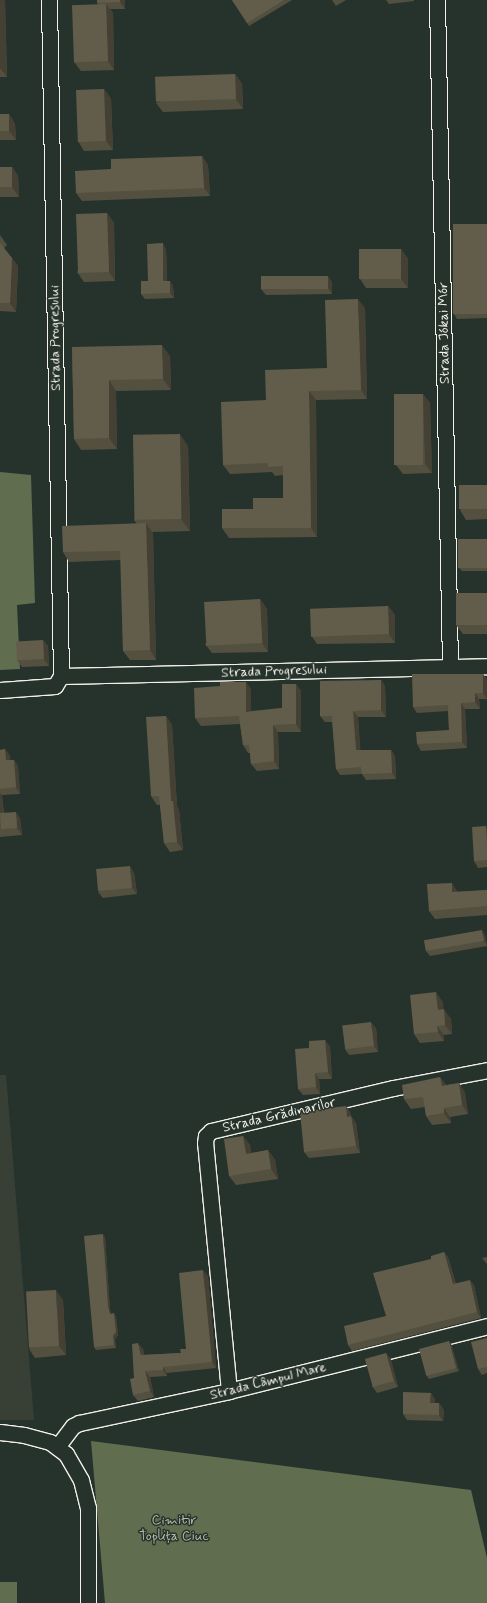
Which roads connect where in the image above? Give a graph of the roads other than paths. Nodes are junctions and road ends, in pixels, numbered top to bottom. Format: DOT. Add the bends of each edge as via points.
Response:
graph roads {
  1 [pos="48,0"];
  2 [pos="437,0"];
  3 [pos="450,666"];
  4 [pos="487,666"];
  5 [pos="60,676"];
  6 [pos="0,690"];
  7 [pos="487,1070"];
  8 [pos="487,1326"];
  9 [pos="229,1391"];
  10 [pos="0,1432"];
  11 [pos="57,1447"];
  12 [pos="88,1603"];
  1 -- 5 [label="street, Strada Progresului"];
  2 -- 3 [label="street, Strada Jókai Mór"];
  3 -- 4 [label="street, Strada Progresului"];
  3 -- 5 [label="street, Strada Progresului"];
  5 -- 6 [label="street" via="55,686"];
  7 -- 9 [label="street, Strada Grădinarilor" via="393,1088 211,1131 206,1136"];
  8 -- 9 [label="street, Strada Câmpul Mare"];
  9 -- 11 [label="street, Strada Câmpul Mare" via="79,1422 72,1426"];
  10 -- 11 [label="street" via="30,1436"];
  11 -- 12 [label="street" via="72,1463 86,1493"];
}
